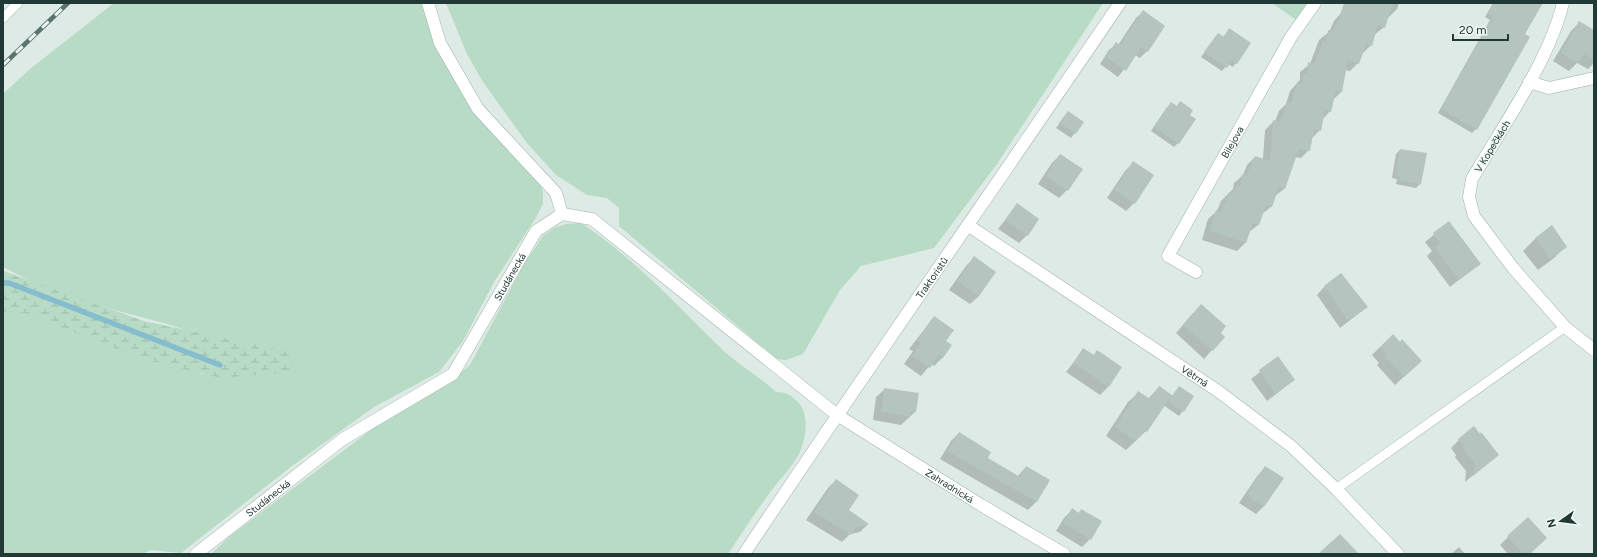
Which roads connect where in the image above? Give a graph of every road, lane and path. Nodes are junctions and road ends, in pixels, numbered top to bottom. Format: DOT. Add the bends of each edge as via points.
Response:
graph roads {
  1 [pos="18,3"];
  2 [pos="428,3"];
  3 [pos="1120,3"];
  4 [pos="1315,3"];
  5 [pos="1563,3"];
  6 [pos="3,18"];
  7 [pos="1594,78"];
  8 [pos="1530,82"];
  9 [pos="562,214"];
  10 [pos="969,226"];
  11 [pos="1196,272"];
  12 [pos="1565,327"];
  13 [pos="1594,350"];
  14 [pos="837,415"];
  15 [pos="1336,490"];
  16 [pos="196,554"];
  17 [pos="744,554"];
  18 [pos="1064,554"];
  19 [pos="1398,554"];
  1 -- 6 [label="lane"];
  2 -- 9 [label="street" via="440,44 478,109 556,193"];
  3 -- 10 [label="street, Traktoristů"];
  4 -- 11 [label="street, Bilejova" via="1291,37 1168,256"];
  5 -- 8 [label="street, V Kopečkách" via="1551,40"];
  7 -- 8 [label="street" via="1549,88"];
  8 -- 12 [label="street, V Kopečkách" via="1472,179 1469,197 1474,216 1513,268"];
  9 -- 14 [label="street" via="592,219"];
  9 -- 16 [label="street, Studánecká" via="536,231 453,374 343,439"];
  10 -- 14 [label="street, Traktoristů"];
  10 -- 15 [label="street, Větrná" via="1218,391 1291,446"];
  12 -- 13 [label="street, V Kopečkách"];
  12 -- 15 [label="lane"];
  14 -- 17 [label="street, Traktoristů"];
  14 -- 18 [label="street, Zahradnická"];
  15 -- 19 [label="street, Větrná"];
}
